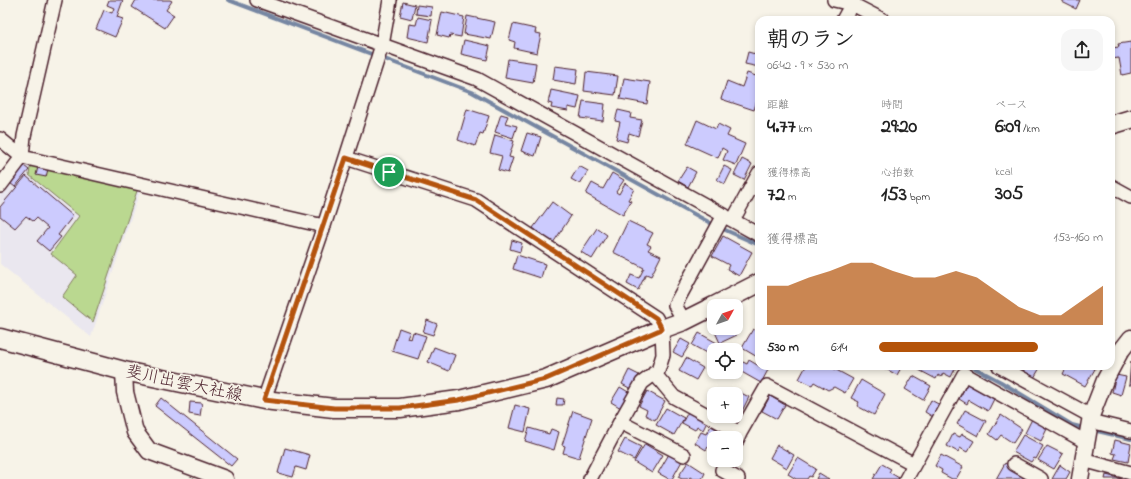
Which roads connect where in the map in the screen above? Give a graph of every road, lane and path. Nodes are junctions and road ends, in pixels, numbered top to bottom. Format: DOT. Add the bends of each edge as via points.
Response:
graph roads {
  1 [pos="55,0"];
  2 [pos="257,0"];
  3 [pos="390,0"];
  4 [pos="834,0"];
  5 [pos="853,2"];
  6 [pos="845,16"];
  7 [pos="876,16"];
  8 [pos="382,45"];
  9 [pos="1131,119"];
  10 [pos="1115,124"];
  11 [pos="0,139"];
  12 [pos="22,157"];
  13 [pos="346,158"];
  14 [pos="755,179"];
  15 [pos="0,186"];
  16 [pos="1115,188"];
  17 [pos="1131,197"];
  18 [pos="728,218"];
  19 [pos="324,226"];
  20 [pos="755,233"];
  21 [pos="755,285"];
  22 [pos="728,299"];
  23 [pos="707,310"];
  24 [pos="684,322"];
  25 [pos="662,329"];
  26 [pos="0,338"];
  27 [pos="1131,338"];
  28 [pos="1115,361"];
  29 [pos="1006,370"];
  30 [pos="1110,370"];
  31 [pos="124,372"];
  32 [pos="654,373"];
  33 [pos="264,400"];
  34 [pos="1090,418"];
  35 [pos="620,422"];
  36 [pos="728,431"];
  37 [pos="741,431"];
  38 [pos="1131,431"];
  39 [pos="1086,442"];
  40 [pos="684,455"];
  41 [pos="1083,460"];
  42 [pos="914,464"];
  43 [pos="1014,464"];
  44 [pos="723,467"];
  45 [pos="1131,473"];
  46 [pos="225,479"];
  47 [pos="590,479"];
  48 [pos="738,479"];
  49 [pos="906,479"];
  50 [pos="1041,479"];
  51 [pos="1080,479"];
  1 -- 12 [label="street" via="24,136"];
  2 -- 8 [label="street"];
  3 -- 8 [label="street"];
  4 -- 5 [label="street"];
  5 -- 6 [label="street"];
  5 -- 7 [label="street"];
  8 -- 13 [label="street"];
  8 -- 18 [label="street" via="477,79"];
  9 -- 10 [label="main road"];
  11 -- 12 [label="street"];
  12 -- 15 [label="street"];
  12 -- 19 [label="street"];
  13 -- 19 [label="street"];
  13 -- 25 [label="street" via="476,200 656,318"];
  14 -- 18 [label="street"];
  16 -- 17 [label="street"];
  18 -- 20 [label="street"];
  18 -- 24 [label="street" via="675,305"];
  19 -- 33 [label="street"];
  21 -- 22 [label="main road, 斐川出雲大社線"];
  23 -- 24 [label="main road, 斐川出雲大社線"];
  24 -- 25 [label="main road, 斐川出雲大社線"];
  25 -- 32 [label="street" via="663,355 658,371"];
  25 -- 33 [label="main road, 斐川出雲大社線" via="546,379 459,400 400,408 334,408"];
  26 -- 31 [label="main road, 斐川出雲大社線"];
  27 -- 28 [label="street"];
  29 -- 34 [label="street"];
  30 -- 34 [label="street"];
  31 -- 33 [label="main road, 斐川出雲大社線"];
  31 -- 46 [label="street" via="125,392 135,432 149,451"];
  32 -- 35 [label="street" via="642,382"];
  32 -- 36 [label="street" via="674,397"];
  34 -- 38 [label="street"];
  34 -- 39 [label="street"];
  35 -- 40 [label="street"];
  35 -- 47 [label="street"];
  37 -- 42 [label="street" via="767,386"];
  39 -- 41 [label="street"];
  39 -- 42 [label="street" via="964,374"];
  41 -- 45 [label="street"];
  41 -- 51 [label="street"];
  42 -- 49 [label="street"];
  43 -- 50 [label="street"];
  44 -- 48 [label="street" via="722,470"];
}
